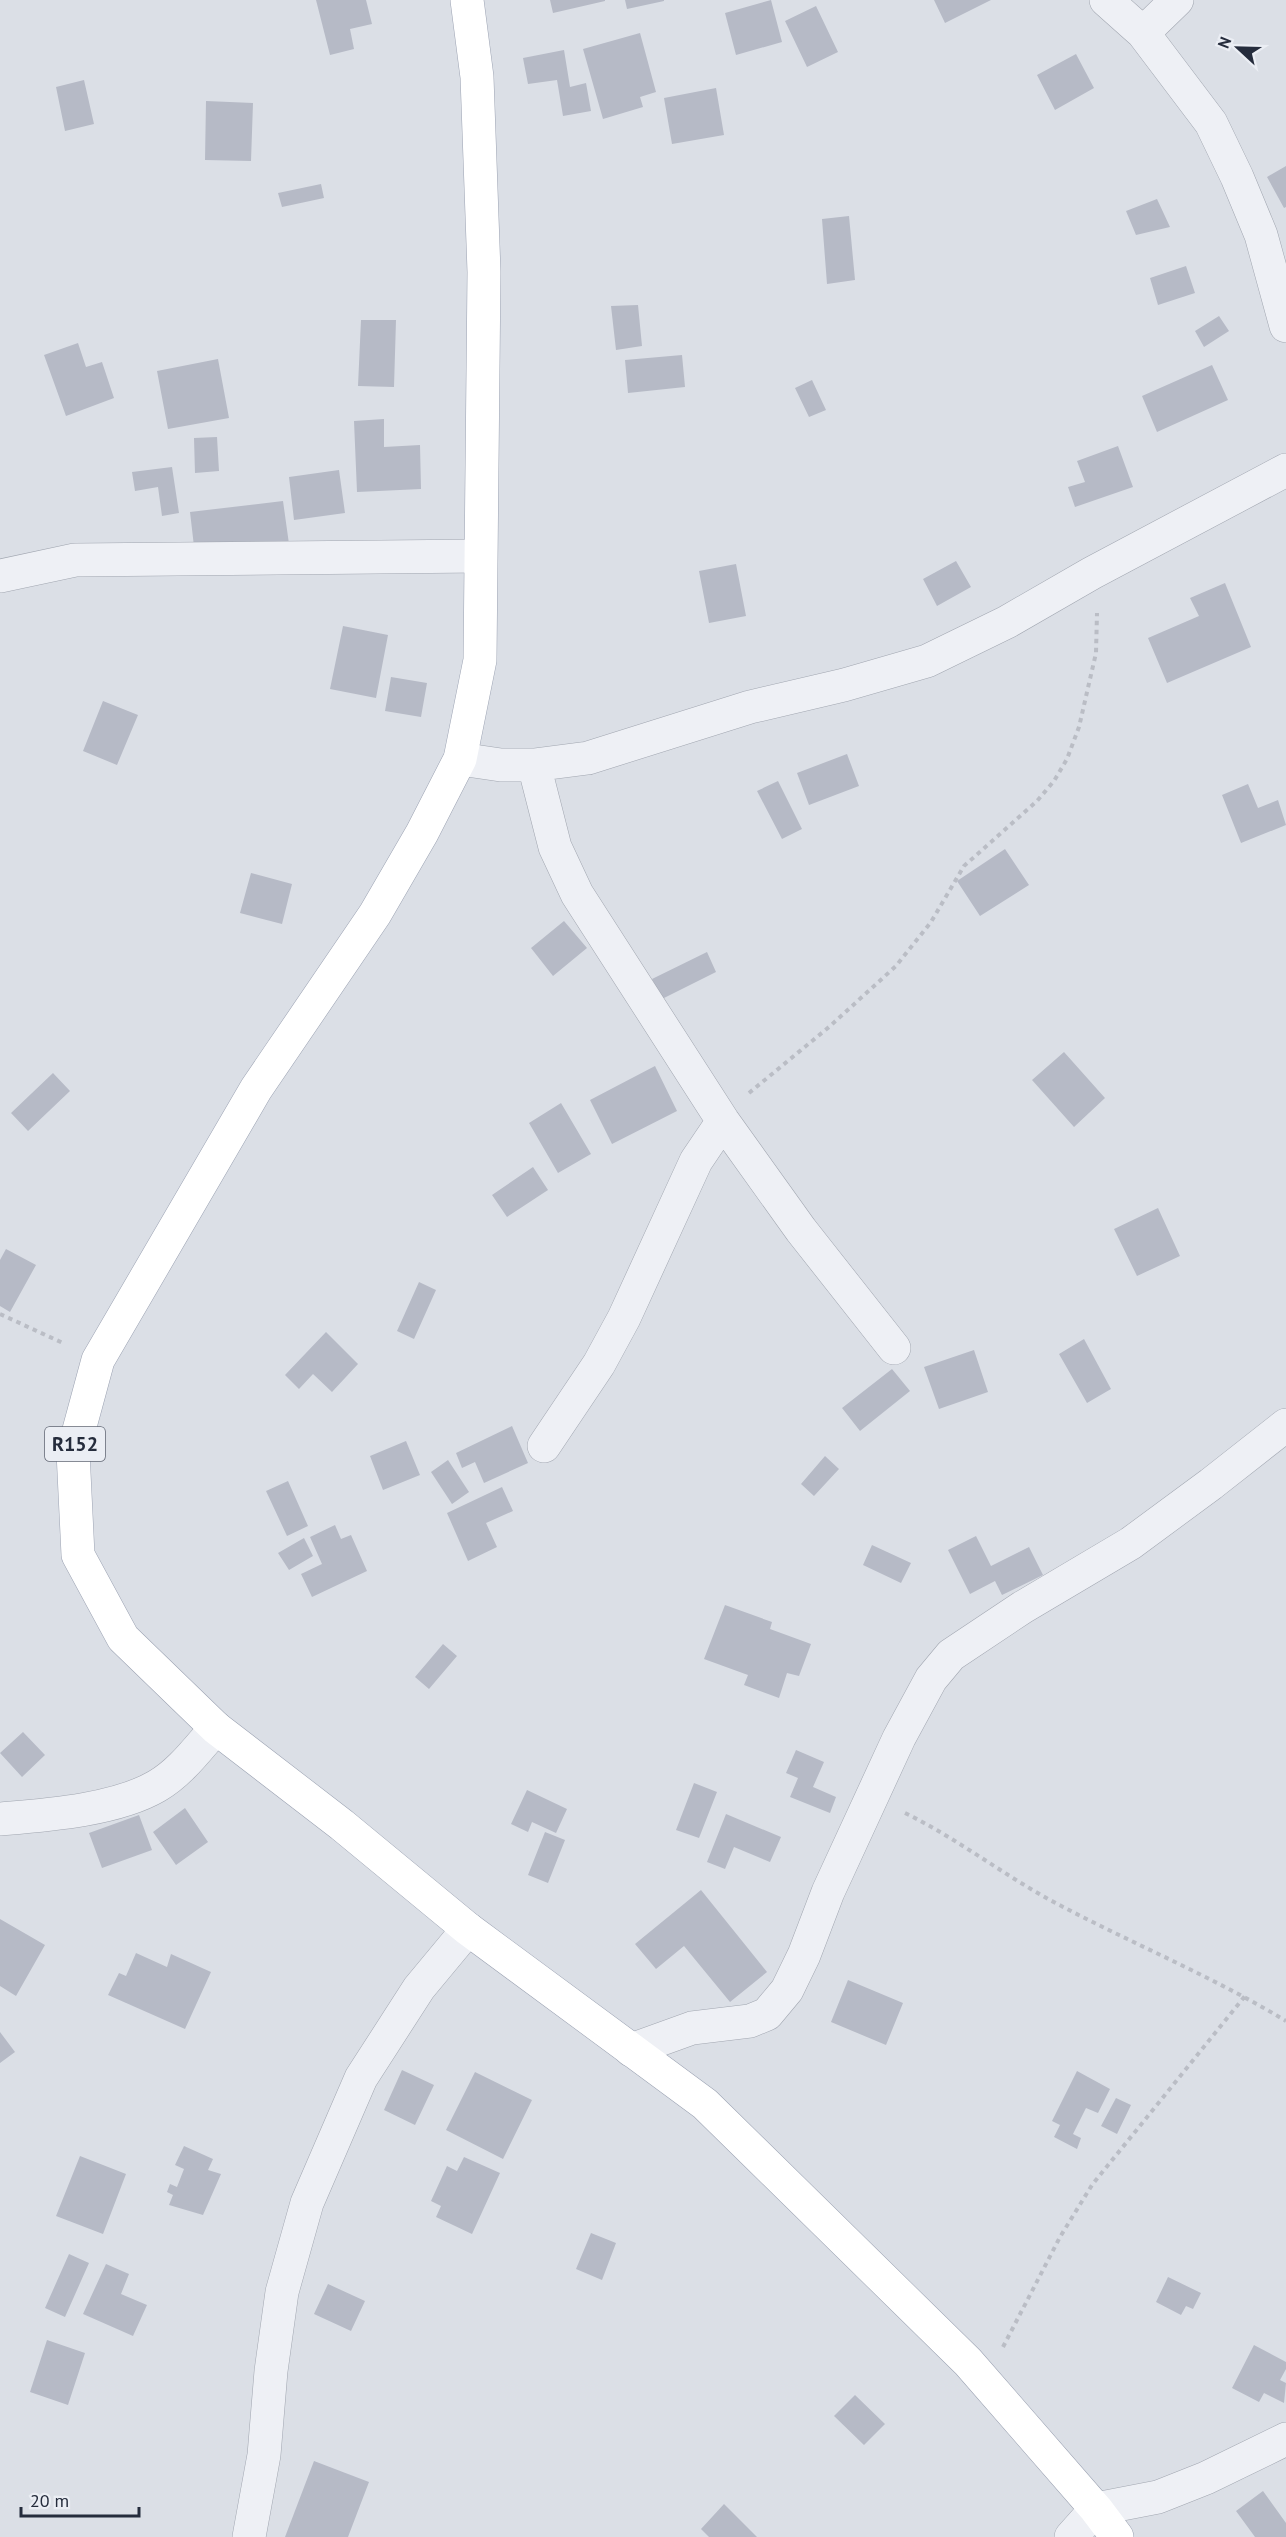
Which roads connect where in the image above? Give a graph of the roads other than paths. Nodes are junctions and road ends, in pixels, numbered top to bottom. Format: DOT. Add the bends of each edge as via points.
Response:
graph roads {
  1 [pos="467,0"];
  2 [pos="1106,0"];
  3 [pos="1177,0"];
  4 [pos="1143,33"];
  5 [pos="1286,326"];
  6 [pos="1286,470"];
  7 [pos="480,556"];
  8 [pos="0,576"];
  9 [pos="460,759"];
  10 [pos="534,765"];
  11 [pos="723,1121"];
  12 [pos="894,1348"];
  13 [pos="1286,1425"];
  14 [pos="544,1446"];
  15 [pos="216,1728"];
  16 [pos="0,1819"];
  17 [pos="468,1929"];
  18 [pos="631,2050"];
  19 [pos="1286,2439"];
  20 [pos="1096,2509"];
  21 [pos="249,2537"];
  22 [pos="1071,2537"];
  23 [pos="1117,2537"];
  1 -- 7 [label="main road, R152" via="477,77 484,272"];
  2 -- 4 [label="street"];
  3 -- 4 [label="street"];
  4 -- 5 [label="street" via="1211,123 1261,235"];
  6 -- 10 [label="street" via="1007,622 927,661 750,707 588,758"];
  7 -- 8 [label="street" via="75,560"];
  7 -- 9 [label="main road, R152" via="480,660"];
  9 -- 10 [label="street"];
  9 -- 15 [label="main road, R152" via="375,914 256,1089 98,1360 73,1452 78,1554 123,1638"];
  10 -- 11 [label="street" via="555,847 577,894"];
  11 -- 12 [label="street" via="801,1230"];
  11 -- 14 [label="street" via="696,1161 599,1364"];
  13 -- 18 [label="street" via="1131,1543 1023,1606 951,1655 931,1679 899,1738 828,1892 804,1955 787,1990 767,2014 750,2021 692,2028"];
  15 -- 16 [label="street" via="158,1786 126,1799 59,1814"];
  15 -- 17 [label="main road, R152"];
  17 -- 18 [label="main road, R152"];
  17 -- 21 [label="street" via="419,1988 361,2078 307,2203 282,2292 264,2455"];
  18 -- 20 [label="main road, R152" via="705,2104 856,2251 986,2382"];
  19 -- 20 [label="street" via="1158,2497"];
  20 -- 22 [label="street"];
  20 -- 23 [label="main road, R152"];
}
